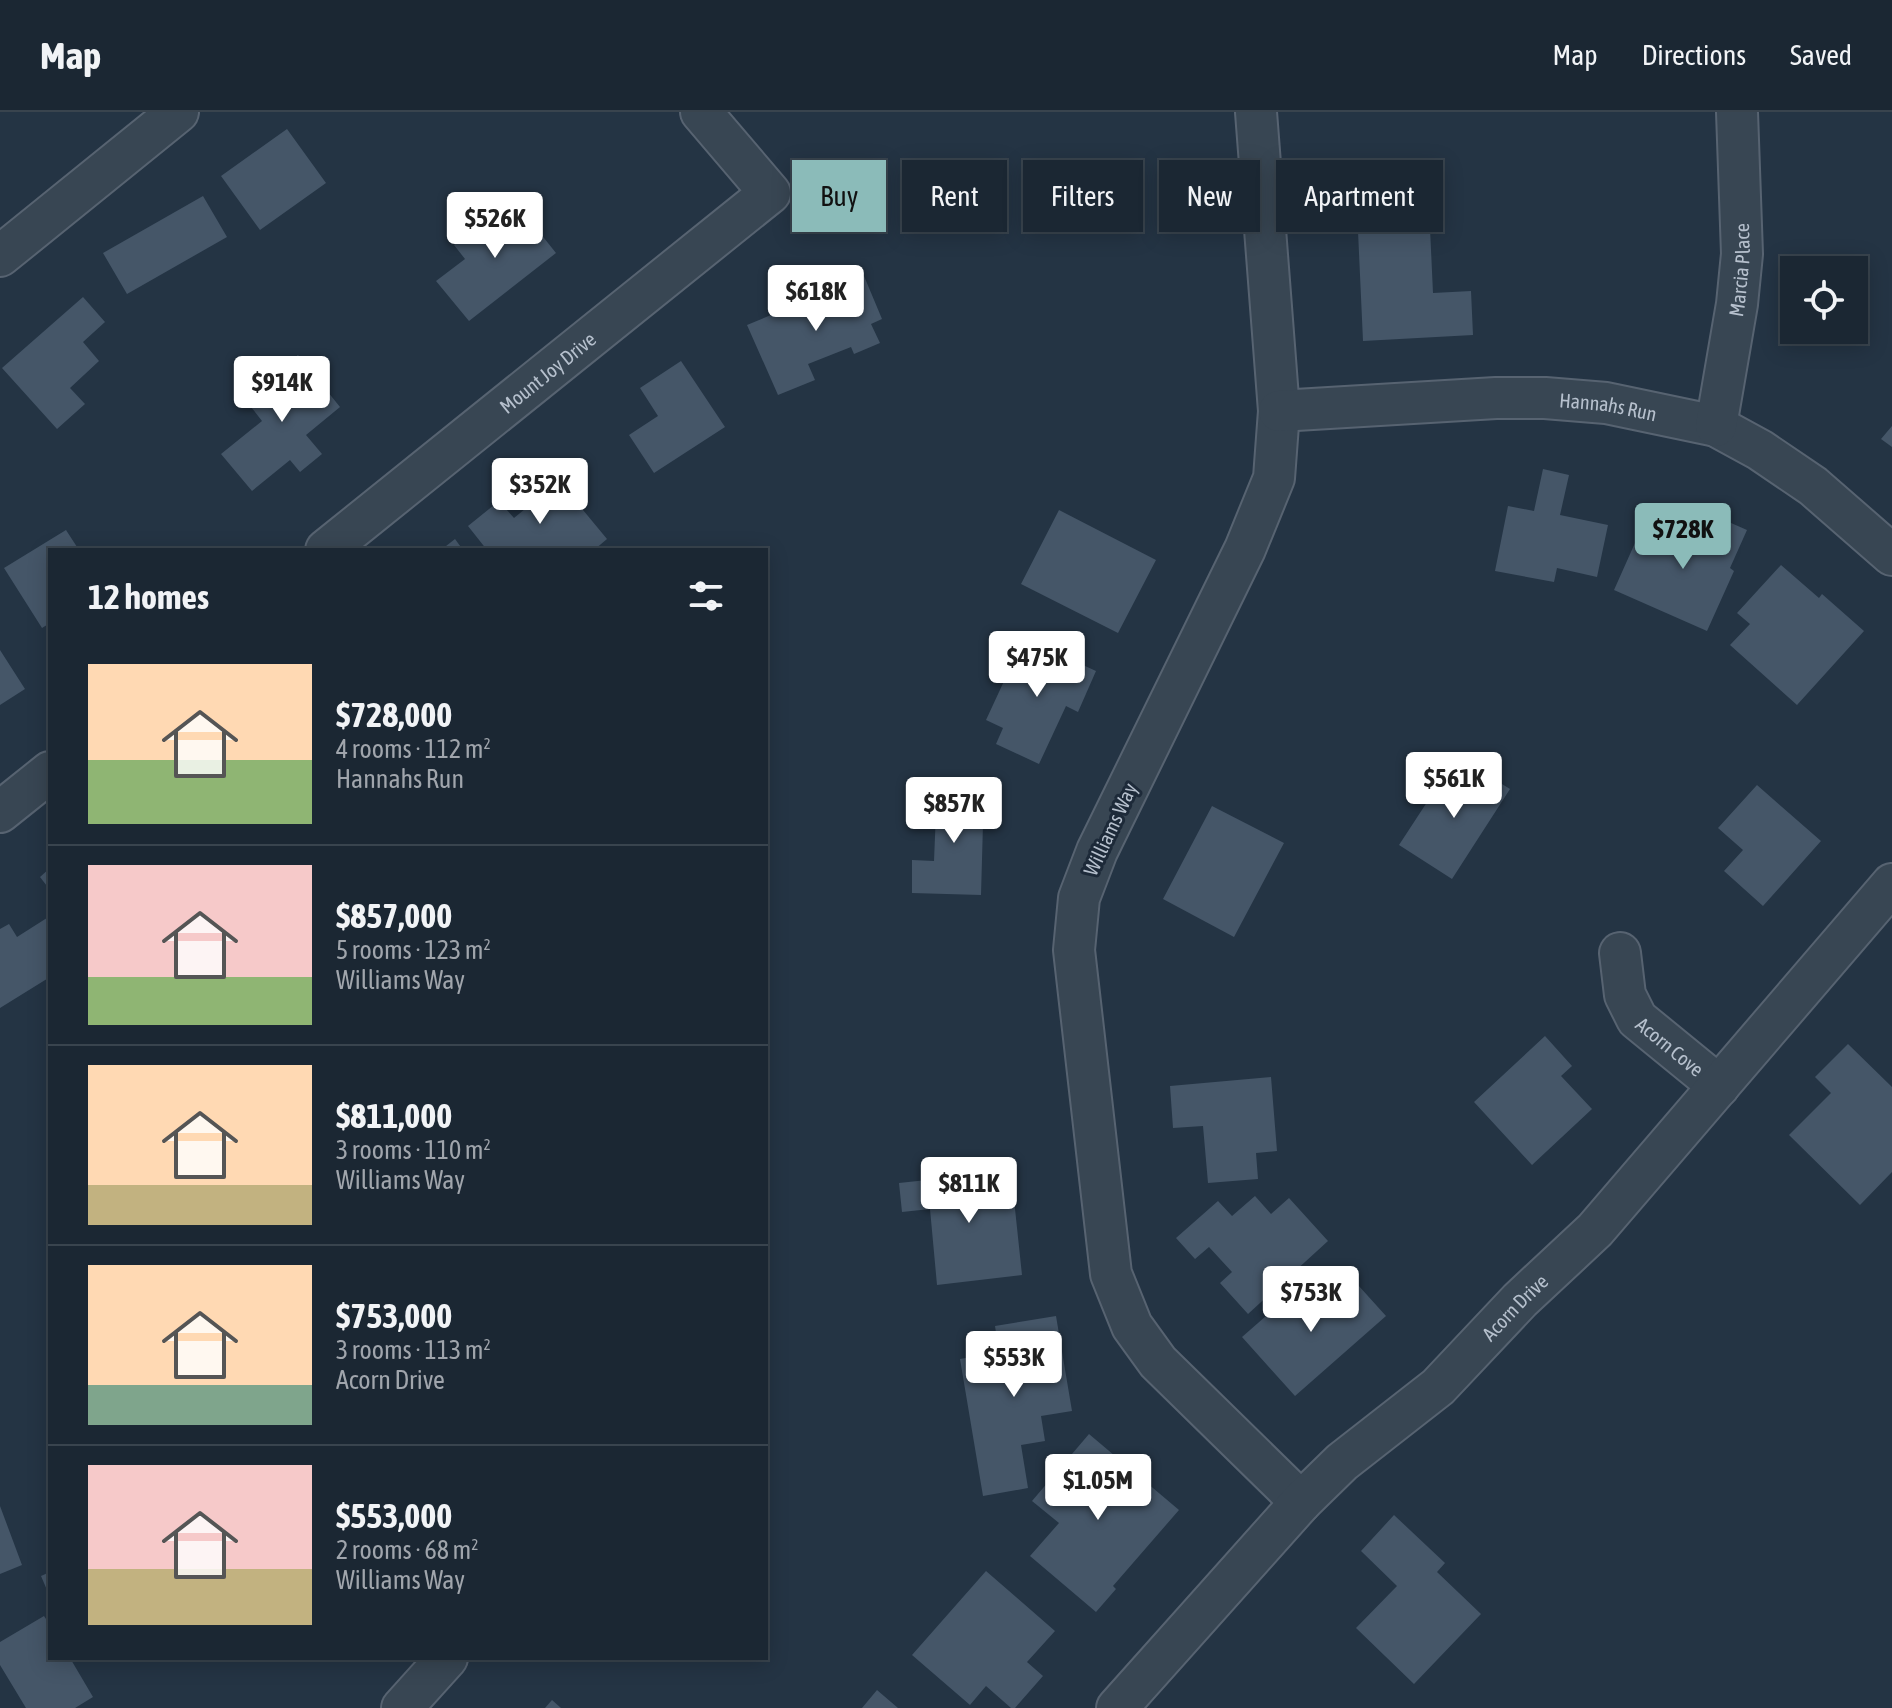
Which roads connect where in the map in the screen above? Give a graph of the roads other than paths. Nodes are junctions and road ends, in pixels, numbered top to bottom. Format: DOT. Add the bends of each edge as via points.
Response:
graph roads {
  1 [pos="178,112"];
  2 [pos="701,112"];
  3 [pos="1256,112"];
  4 [pos="1737,112"];
  5 [pos="0,256"];
  6 [pos="1279,411"];
  7 [pos="1716,426"];
  8 [pos="328,548"];
  9 [pos="1892,555"];
  10 [pos="48,774"];
  11 [pos="0,812"];
  12 [pos="1892,884"];
  13 [pos="1620,953"];
  14 [pos="1719,1086"];
  15 [pos="1301,1502"];
  16 [pos="445,1660"];
  17 [pos="402,1708"];
  18 [pos="1117,1708"];
  1 -- 5 [label="street"];
  2 -- 8 [label="street, Mount Joy Drive" via="770,193"];
  3 -- 6 [label="street, Williams Way"];
  4 -- 7 [label="street, Marcia Place" via="1742,254"];
  6 -- 7 [label="street, Hannahs Run" via="1545,398 1606,403"];
  6 -- 15 [label="street, Williams Way" via="1274,478 1245,549 1097,851 1079,898 1074,950 1111,1274 1132,1326 1158,1362"];
  7 -- 9 [label="street, Hannahs Run" via="1813,486"];
  10 -- 11 [label="street"];
  12 -- 14 [label="street, Acorn Drive"];
  13 -- 14 [label="street, Acorn Cove" via="1625,995 1637,1019"];
  14 -- 15 [label="street, Acorn Drive" via="1595,1230 1438,1387 1342,1462"];
  15 -- 18 [label="street, Acorn Drive"];
  16 -- 17 [label="street"];
}
